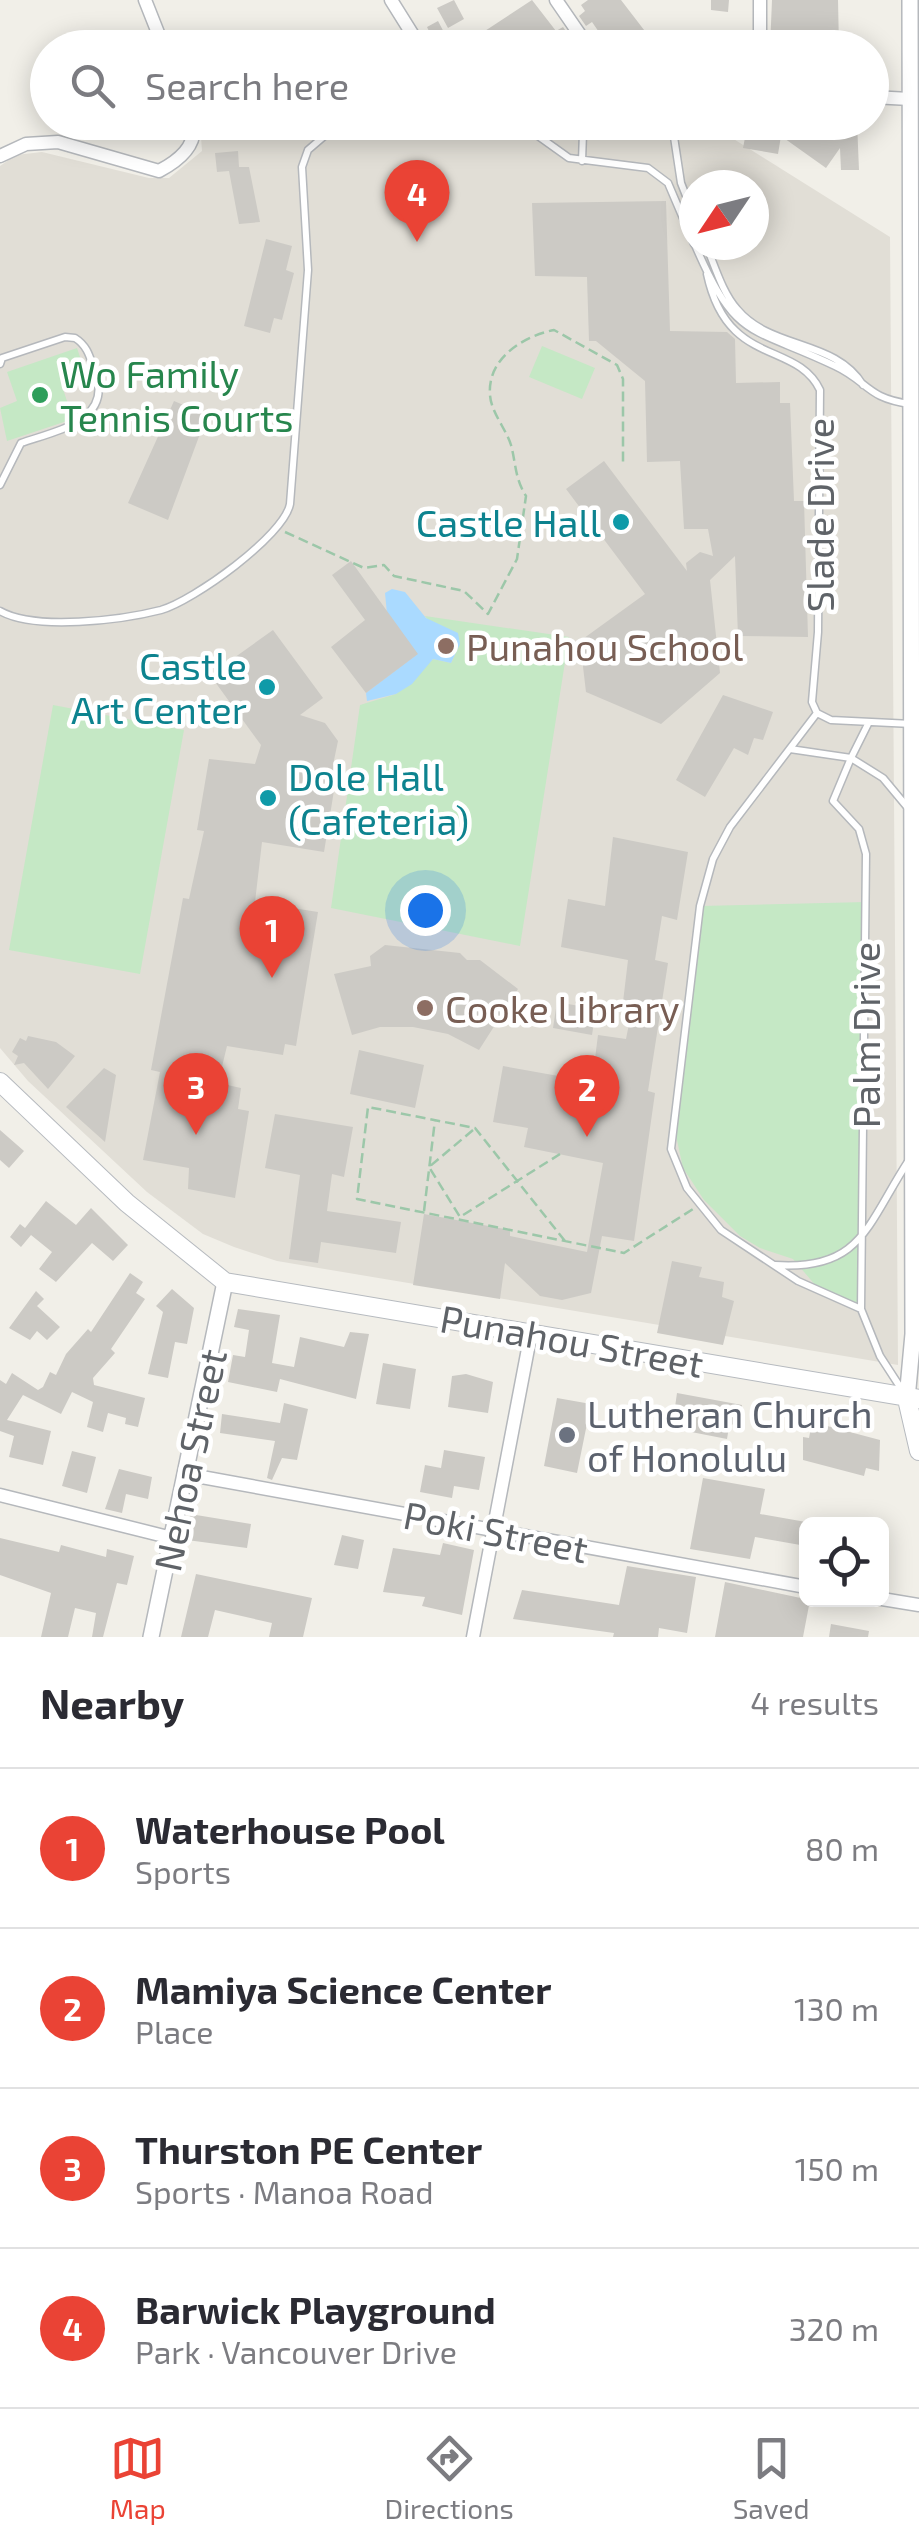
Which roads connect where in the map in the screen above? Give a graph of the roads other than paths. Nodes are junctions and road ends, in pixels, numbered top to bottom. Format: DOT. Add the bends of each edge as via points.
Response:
graph roads {
  1 [pos="145,0"];
  2 [pos="391,0"];
  3 [pos="556,0"];
  4 [pos="760,0"];
  5 [pos="910,0"];
  6 [pos="157,30"];
  7 [pos="410,30"];
  8 [pos="577,30"];
  9 [pos="760,30"];
  10 [pos="889,98"];
  11 [pos="914,100"];
  12 [pos="192,140"];
  13 [pos="319,140"];
  14 [pos="544,140"];
  15 [pos="583,140"];
  16 [pos="675,140"];
  17 [pos="0,156"];
  18 [pos="582,161"];
  19 [pos="680,170"];
  20 [pos="679,213"];
  21 [pos="915,243"];
  22 [pos="701,260"];
  23 [pos="713,260"];
  24 [pos="707,274"];
  25 [pos="0,364"];
  26 [pos="866,390"];
  27 [pos="913,395"];
  28 [pos="0,485"];
  29 [pos="0,611"];
  30 [pos="818,714"];
  31 [pos="868,724"];
  32 [pos="916,724"];
  33 [pos="790,749"];
  34 [pos="852,758"];
  35 [pos="914,820"];
  36 [pos="916,938"];
  37 [pos="916,1074"];
  38 [pos="0,1082"];
  39 [pos="913,1155"];
  40 [pos="916,1227"];
  41 [pos="864,1232"];
  42 [pos="771,1265"];
  43 [pos="225,1282"];
  44 [pos="861,1309"];
  45 [pos="531,1333"];
  46 [pos="916,1334"];
  47 [pos="913,1399"];
  48 [pos="919,1450"];
  49 [pos="185,1474"];
  50 [pos="0,1495"];
  51 [pos="494,1530"];
  52 [pos="172,1538"];
  53 [pos="799,1586"];
  54 [pos="889,1600"];
  55 [pos="919,1606"];
  56 [pos="151,1637"];
  57 [pos="473,1637"];
  1 -- 6 [label="street"];
  2 -- 7 [label="street"];
  3 -- 8 [label="street"];
  4 -- 9 [label="street"];
  5 -- 11 [label="street"];
  10 -- 11 [label="street"];
  11 -- 21 [label="street"];
  12 -- 17 [label="street" via="158,171 58,142 26,144"];
  13 -- 29 [label="lane" via="302,167 308,270 290,504 279,529 185,599 158,611 29,622"];
  14 -- 18 [label="lane"];
  15 -- 18 [label="lane"];
  16 -- 19 [label="lane"];
  18 -- 20 [label="lane" via="660,174"];
  21 -- 27 [label="street"];
  22 -- 24 [label="lane"];
  23 -- 26 [label="lane" via="746,318 765,332 846,362"];
  24 -- 26 [label="lane" via="746,327 840,368"];
  24 -- 30 [label="lane, Slade Drive" via="713,300 739,336 813,376 820,390 812,702"];
  25 -- 28 [label="lane" via="2,358 75,338 88,353 99,388 80,423 21,443"];
  26 -- 27 [label="lane" via="881,399"];
  27 -- 32 [label="street"];
  30 -- 31 [label="lane"];
  30 -- 33 [label="lane"];
  31 -- 32 [label="lane"];
  31 -- 34 [label="lane"];
  32 -- 35 [label="street"];
  33 -- 34 [label="lane"];
  33 -- 42 [label="lane" via="723,838 700,906 671,1148 698,1206"];
  34 -- 35 [label="lane" via="883,778"];
  34 -- 41 [label="lane, Palm Drive" via="833,801 859,828 866,854"];
  35 -- 36 [label="street"];
  36 -- 37 [label="street"];
  37 -- 39 [label="street"];
  38 -- 43 [label="main road"];
  39 -- 40 [label="street"];
  39 -- 41 [label="lane"];
  40 -- 46 [label="street"];
  41 -- 42 [label="lane" via="836,1261"];
  41 -- 44 [label="lane, Palm Drive"];
  42 -- 44 [label="lane"];
  43 -- 45 [label="main road, Punahou Street"];
  43 -- 49 [label="street, Nehoa Street"];
  44 -- 47 [label="lane, Palm Drive" via="880,1356"];
  45 -- 47 [label="main road, Punahou Street"];
  45 -- 51 [label="street"];
  46 -- 47 [label="street"];
  47 -- 48 [label="main road"];
  49 -- 51 [label="street, Poki Street"];
  49 -- 52 [label="street, Nehoa Street"];
  50 -- 52 [label="street"];
  51 -- 53 [label="street, Poki Street"];
  51 -- 57 [label="street"];
  52 -- 56 [label="street, Nehoa Street"];
  54 -- 55 [label="street"];
}
